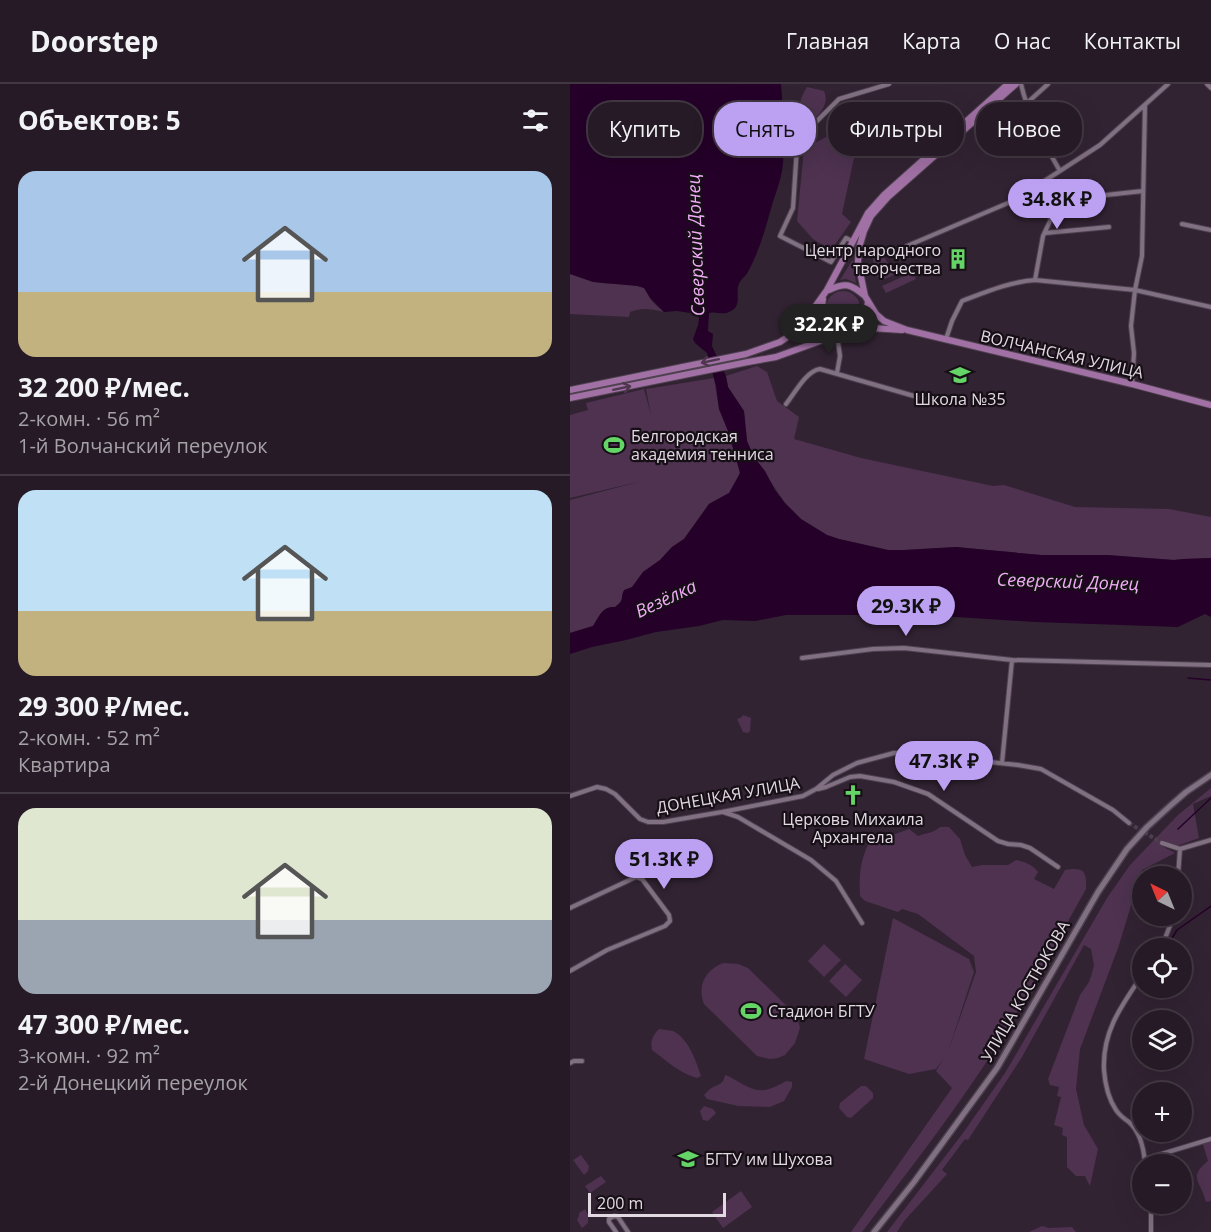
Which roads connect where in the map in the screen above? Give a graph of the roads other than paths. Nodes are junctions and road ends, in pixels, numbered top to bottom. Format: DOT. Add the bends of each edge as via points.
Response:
graph roads {
  1 [pos="889,84"];
  2 [pos="1008,84"];
  3 [pos="1016,84"];
  4 [pos="1021,84"];
  5 [pos="1048,84"];
  6 [pos="1168,84"];
  7 [pos="1207,84"];
  8 [pos="1211,88"];
  9 [pos="1027,102"];
  10 [pos="1028,102"];
  11 [pos="1145,105"];
  12 [pos="1051,156"];
  13 [pos="1060,171"];
  14 [pos="1034,188"];
  15 [pos="1143,190"];
  16 [pos="1106,195"];
  17 [pos="1182,224"];
  18 [pos="1109,227"];
  19 [pos="1211,230"];
  20 [pos="1044,234"];
  21 [pos="853,242"];
  22 [pos="907,246"];
  23 [pos="1035,280"];
  24 [pos="1135,290"];
  25 [pos="826,293"];
  26 [pos="867,299"];
  27 [pos="1211,307"];
  28 [pos="829,324"];
  29 [pos="853,328"];
  30 [pos="907,330"];
  31 [pos="837,335"];
  32 [pos="946,340"];
  33 [pos="837,373"];
  34 [pos="1132,384"];
  35 [pos="570,390"];
  36 [pos="570,398"];
  37 [pos="928,400"];
  38 [pos="786,404"];
  39 [pos="1211,405"];
  40 [pos="802,658"];
  41 [pos="1012,660"];
  42 [pos="1211,665"];
  43 [pos="1002,763"];
  44 [pos="1211,775"];
  45 [pos="816,789"];
  46 [pos="570,796"];
  47 [pos="722,812"];
  48 [pos="1129,823"];
  49 [pos="1211,840"];
  50 [pos="1162,843"];
  51 [pos="1180,849"];
  52 [pos="1179,866"];
  53 [pos="1058,867"];
  54 [pos="570,908"];
  55 [pos="862,923"];
  56 [pos="570,971"];
  57 [pos="1132,991"];
  58 [pos="582,1061"];
  59 [pos="570,1063"];
  60 [pos="1211,1139"];
  61 [pos="1144,1154"];
  62 [pos="1166,1154"];
  63 [pos="1151,1214"];
  64 [pos="616,1232"];
  65 [pos="628,1232"];
  66 [pos="874,1232"];
  67 [pos="1151,1232"];
  1 -- 21 [label="street" via="839,99 800,139 797,147 793,208 780,236 831,262 846,237"];
  2 -- 21 [label="main road" via="884,195 868,213"];
  3 -- 26 [label="main road" via="871,216 858,262"];
  4 -- 9 [label="street"];
  5 -- 10 [label="street"];
  6 -- 11 [label="street"];
  7 -- 8 [label="street"];
  11 -- 13 [label="street" via="1100,145"];
  11 -- 15 [label="street"];
  12 -- 13 [label="street"];
  13 -- 14 [label="street"];
  14 -- 20 [label="street" via="1051,219"];
  14 -- 22 [label="street" via="1015,200"];
  15 -- 16 [label="street"];
  15 -- 24 [label="street" via="1142,256"];
  17 -- 19 [label="street"];
  18 -- 20 [label="street"];
  20 -- 23 [label="street"];
  21 -- 25 [label="main road"];
  23 -- 24 [label="street"];
  23 -- 32 [label="street" via="995,288 962,301"];
  24 -- 27 [label="street"];
  24 -- 34 [label="street"];
  25 -- 26 [label="main road" via="843,284"];
  25 -- 28 [label="main road" via="821,308"];
  25 -- 35 [label="main road, one-way" via="804,322 774,345"];
  26 -- 29 [label="main road" via="865,318"];
  26 -- 30 [label="main road" via="884,321"];
  28 -- 29 [label="main road" via="839,329"];
  28 -- 31 [label="main road"];
  29 -- 30 [label="main road"];
  29 -- 31 [label="main road"];
  30 -- 32 [label="main road, ВОЛЧАНСКАЯ УЛИЦА"];
  31 -- 33 [label="street"];
  36 -- 31 [label="main road, one-way" via="776,357"];
  32 -- 34 [label="main road, ВОЛЧАНСКАЯ УЛИЦА"];
  33 -- 37 [label="street"];
  33 -- 38 [label="street" via="814,370"];
  34 -- 39 [label="main road, ВОЛЧАНСКАЯ УЛИЦА"];
  40 -- 41 [label="street" via="904,648"];
  41 -- 42 [label="street"];
  41 -- 43 [label="street"];
  43 -- 45 [label="street, ДОНЕЦКАЯ УЛИЦА" via="894,753 845,768"];
  43 -- 48 [label="street, ДОНЕЦКАЯ УЛИЦА" via="1041,769"];
  44 -- 66 [label="main road, УЛИЦА КОСТЮКОВА" via="1170,806 1127,849 997,1068"];
  45 -- 47 [label="street, ДОНЕЦКАЯ УЛИЦА" via="803,796"];
  45 -- 53 [label="street" via="860,776 894,782 928,794 998,841 1021,844"];
  46 -- 47 [label="street, ДОНЕЦКАЯ УЛИЦА" via="597,787 606,789 648,822"];
  47 -- 55 [label="street" via="738,817 811,860 836,881"];
  49 -- 51 [label="street"];
  50 -- 51 [label="street"];
  51 -- 52 [label="street"];
  54 -- 56 [label="street" via="636,877 642,879 670,921"];
  57 -- 61 [label="street" via="1108,1035 1105,1081 1111,1102 1137,1131"];
  58 -- 59 [label="street"];
  60 -- 62 [label="street"];
  63 -- 67 [label="street"];
  64 -- 65 [label="street" via="609,1222 614,1216"];
}
